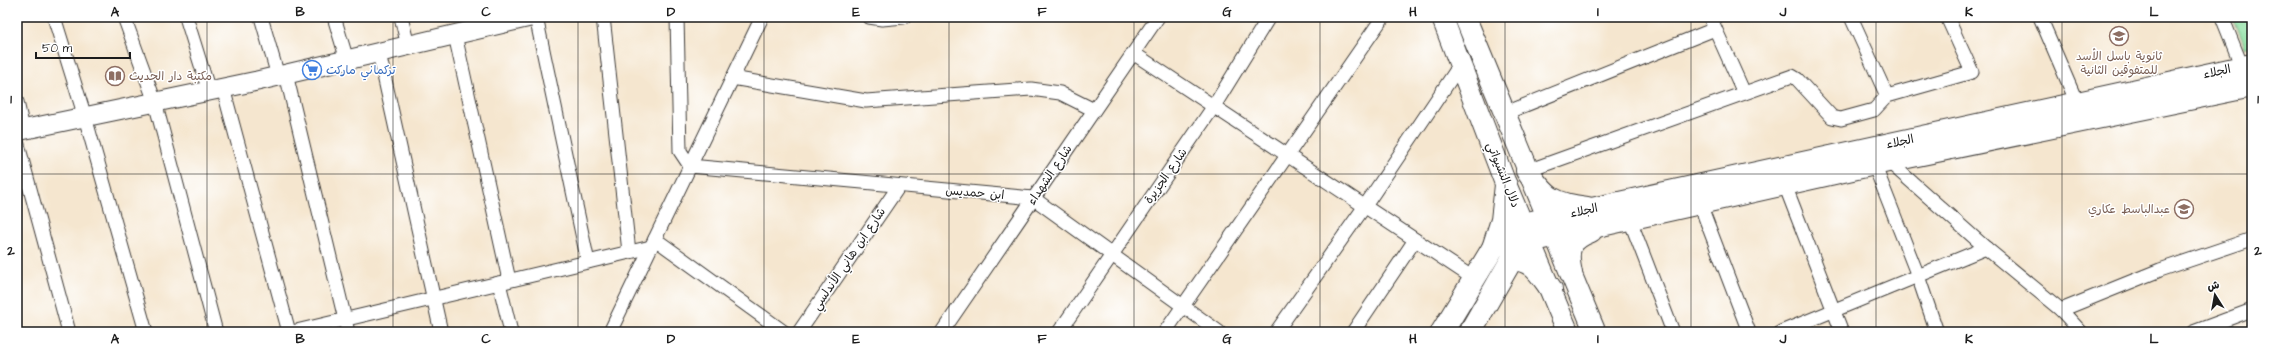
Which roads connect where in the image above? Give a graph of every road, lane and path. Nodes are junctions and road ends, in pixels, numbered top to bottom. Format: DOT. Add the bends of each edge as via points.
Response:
graph roads {
  1 [pos="54,17"];
  2 [pos="124,17"];
  3 [pos="186,17"];
  4 [pos="261,17"];
  5 [pos="334,17"];
  6 [pos="401,17"];
  7 [pos="530,17"];
  8 [pos="536,17"];
  9 [pos="603,17"];
  10 [pos="677,17"];
  11 [pos="762,17"];
  12 [pos="869,17"];
  13 [pos="904,17"];
  14 [pos="1158,17"];
  15 [pos="1269,17"];
  16 [pos="1383,17"];
  17 [pos="1442,17"];
  18 [pos="1465,17"];
  19 [pos="1710,17"];
  20 [pos="1851,17"];
  21 [pos="1947,17"];
  22 [pos="2040,17"];
  23 [pos="2222,17"];
  24 [pos="493,21"];
  25 [pos="1715,30"];
  26 [pos="455,35"];
  27 [pos="408,46"];
  28 [pos="1133,52"];
  29 [pos="379,53"];
  30 [pos="347,60"];
  31 [pos="1460,65"];
  32 [pos="2247,66"];
  33 [pos="282,75"];
  34 [pos="732,78"];
  35 [pos="2252,86"];
  36 [pos="216,90"];
  37 [pos="1744,93"];
  38 [pos="1887,96"];
  39 [pos="17,102"];
  40 [pos="155,102"];
  41 [pos="2077,103"];
  42 [pos="1214,106"];
  43 [pos="1094,110"];
  44 [pos="1503,114"];
  45 [pos="85,117"];
  46 [pos="19,134"];
  47 [pos="1286,154"];
  48 [pos="1881,163"];
  49 [pos="690,166"];
  50 [pos="1527,171"];
  51 [pos="1506,185"];
  52 [pos="1785,185"];
  53 [pos="899,186"];
  54 [pos="1033,198"];
  55 [pos="1700,204"];
  56 [pos="1365,206"];
  57 [pos="1598,218"];
  58 [pos="1630,220"];
  59 [pos="1552,228"];
  60 [pos="1527,233"];
  61 [pos="2252,239"];
  62 [pos="1415,240"];
  63 [pos="653,243"];
  64 [pos="1986,248"];
  65 [pos="629,252"];
  66 [pos="1502,254"];
  67 [pos="1111,255"];
  68 [pos="588,262"];
  69 [pos="1571,274"];
  70 [pos="1918,276"];
  71 [pos="1473,278"];
  72 [pos="504,282"];
  73 [pos="1551,289"];
  74 [pos="433,299"];
  75 [pos="1183,306"];
  76 [pos="2061,310"];
  77 [pos="2252,310"];
  78 [pos="1834,312"];
  79 [pos="346,326"];
  80 [pos="68,332"];
  81 [pos="146,332"];
  82 [pos="216,332"];
  83 [pos="289,332"];
  84 [pos="292,332"];
  85 [pos="441,332"];
  86 [pos="511,332"];
  87 [pos="610,332"];
  88 [pos="784,332"];
  89 [pos="799,332"];
  90 [pos="942,332"];
  91 [pos="1059,332"];
  92 [pos="1165,332"];
  93 [pos="1219,332"];
  94 [pos="1276,332"];
  95 [pos="1353,332"];
  96 [pos="1442,332"];
  97 [pos="1470,332"];
  98 [pos="1568,332"];
  99 [pos="1595,332"];
  100 [pos="1673,332"];
  101 [pos="1749,332"];
  102 [pos="1781,332"];
  103 [pos="1842,332"];
  104 [pos="1937,332"];
  105 [pos="2081,332"];
  106 [pos="2193,332"];
  1 -- 45 [label="street"];
  2 -- 40 [label="street"];
  3 -- 36 [label="street"];
  4 -- 33 [label="street"];
  5 -- 30 [label="street"];
  6 -- 27 [label="street"];
  7 -- 24 [label="main road"];
  8 -- 68 [label="street"];
  9 -- 65 [label="street"];
  10 -- 49 [label="street" via="680,151"];
  11 -- 34 [label="street"];
  12 -- 13 [label="street"];
  14 -- 28 [label="street, شارع الشهداء"];
  15 -- 42 [label="street, شارع الجزيرة"];
  16 -- 47 [label="street"];
  17 -- 31 [label="main road, دلال النشيواتي"];
  18 -- 44 [label="main road"];
  19 -- 25 [label="street"];
  20 -- 38 [label="street"];
  21 -- 38 [label="street" via="1972,72"];
  22 -- 41 [label="street"];
  23 -- 32 [label="street"];
  24 -- 26 [label="main road"];
  25 -- 37 [label="street"];
  25 -- 44 [label="street"];
  26 -- 27 [label="main road"];
  26 -- 72 [label="street"];
  27 -- 29 [label="main road"];
  28 -- 42 [label="street"];
  28 -- 43 [label="street, شارع الشهداء"];
  29 -- 30 [label="main road"];
  29 -- 74 [label="street"];
  30 -- 33 [label="main road"];
  31 -- 51 [label="main road, دلال النشيواتي"];
  31 -- 56 [label="street"];
  32 -- 41 [label="highway, الجلاء"];
  33 -- 36 [label="main road"];
  33 -- 79 [label="street"];
  34 -- 43 [label="street" via="866,101 1031,89 1060,93"];
  34 -- 49 [label="street"];
  35 -- 48 [label="highway, الجلاء"];
  36 -- 40 [label="main road"];
  36 -- 83 [label="street"];
  37 -- 38 [label="street" via="1792,76 1832,117 1841,119 1874,110"];
  37 -- 50 [label="street"];
  39 -- 46 [label="street"];
  40 -- 45 [label="main road"];
  40 -- 82 [label="street"];
  41 -- 57 [label="highway, الجلاء"];
  42 -- 47 [label="street"];
  42 -- 67 [label="street, شارع الجزيرة"];
  43 -- 54 [label="street, شارع الشهداء"];
  44 -- 50 [label="main road"];
  45 -- 46 [label="main road"];
  45 -- 81 [label="street"];
  46 -- 80 [label="street"];
  47 -- 56 [label="street"];
  47 -- 75 [label="street"];
  48 -- 52 [label="highway, الجلاء"];
  48 -- 64 [label="street"];
  48 -- 70 [label="street"];
  49 -- 53 [label="street, ابن حمديس"];
  49 -- 63 [label="street"];
  50 -- 57 [label="highway" via="1550,198"];
  50 -- 59 [label="main road"];
  51 -- 60 [label="main road, دلال النشيواتي"];
  51 -- 66 [label="highway"];
  52 -- 55 [label="highway, الجلاء"];
  52 -- 78 [label="street"];
  53 -- 54 [label="street, ابن حمديس"];
  53 -- 89 [label="street, شارع ابن هاني الأندلسي"];
  54 -- 67 [label="street"];
  54 -- 90 [label="street, شارع الشهداء"];
  55 -- 58 [label="highway, الجلاء"];
  55 -- 101 [label="street"];
  56 -- 62 [label="street"];
  56 -- 94 [label="street"];
  57 -- 58 [label="highway, الجلاء"];
  57 -- 59 [label="highway, الجلاء"];
  57 -- 69 [label="highway" via="1572,244 1568,257"];
  58 -- 100 [label="street"];
  59 -- 60 [label="highway, الجلاء"];
  59 -- 69 [label="main road"];
  60 -- 66 [label="highway"];
  60 -- 73 [label="main road, دلال النشيواتي"];
  61 -- 76 [label="street" via="2160,270"];
  62 -- 71 [label="street"];
  62 -- 95 [label="street"];
  63 -- 65 [label="street"];
  63 -- 87 [label="street"];
  63 -- 88 [label="street"];
  64 -- 70 [label="street"];
  64 -- 76 [label="street"];
  65 -- 68 [label="street"];
  66 -- 71 [label="highway"];
  66 -- 73 [label="highway" via="1533,265"];
  66 -- 97 [label="highway"];
  67 -- 75 [label="street"];
  67 -- 91 [label="street, شارع الجزيرة"];
  68 -- 72 [label="street"];
  69 -- 99 [label="main road"];
  70 -- 78 [label="street"];
  70 -- 104 [label="street"];
  71 -- 96 [label="highway"];
  72 -- 74 [label="street"];
  72 -- 86 [label="street"];
  73 -- 98 [label="main road, دلال النشيواتي"];
  74 -- 79 [label="street"];
  74 -- 85 [label="street"];
  75 -- 92 [label="street"];
  75 -- 93 [label="street"];
  76 -- 105 [label="street"];
  77 -- 106 [label="street"];
  78 -- 102 [label="street"];
  78 -- 103 [label="street"];
  79 -- 84 [label="street"];
}
